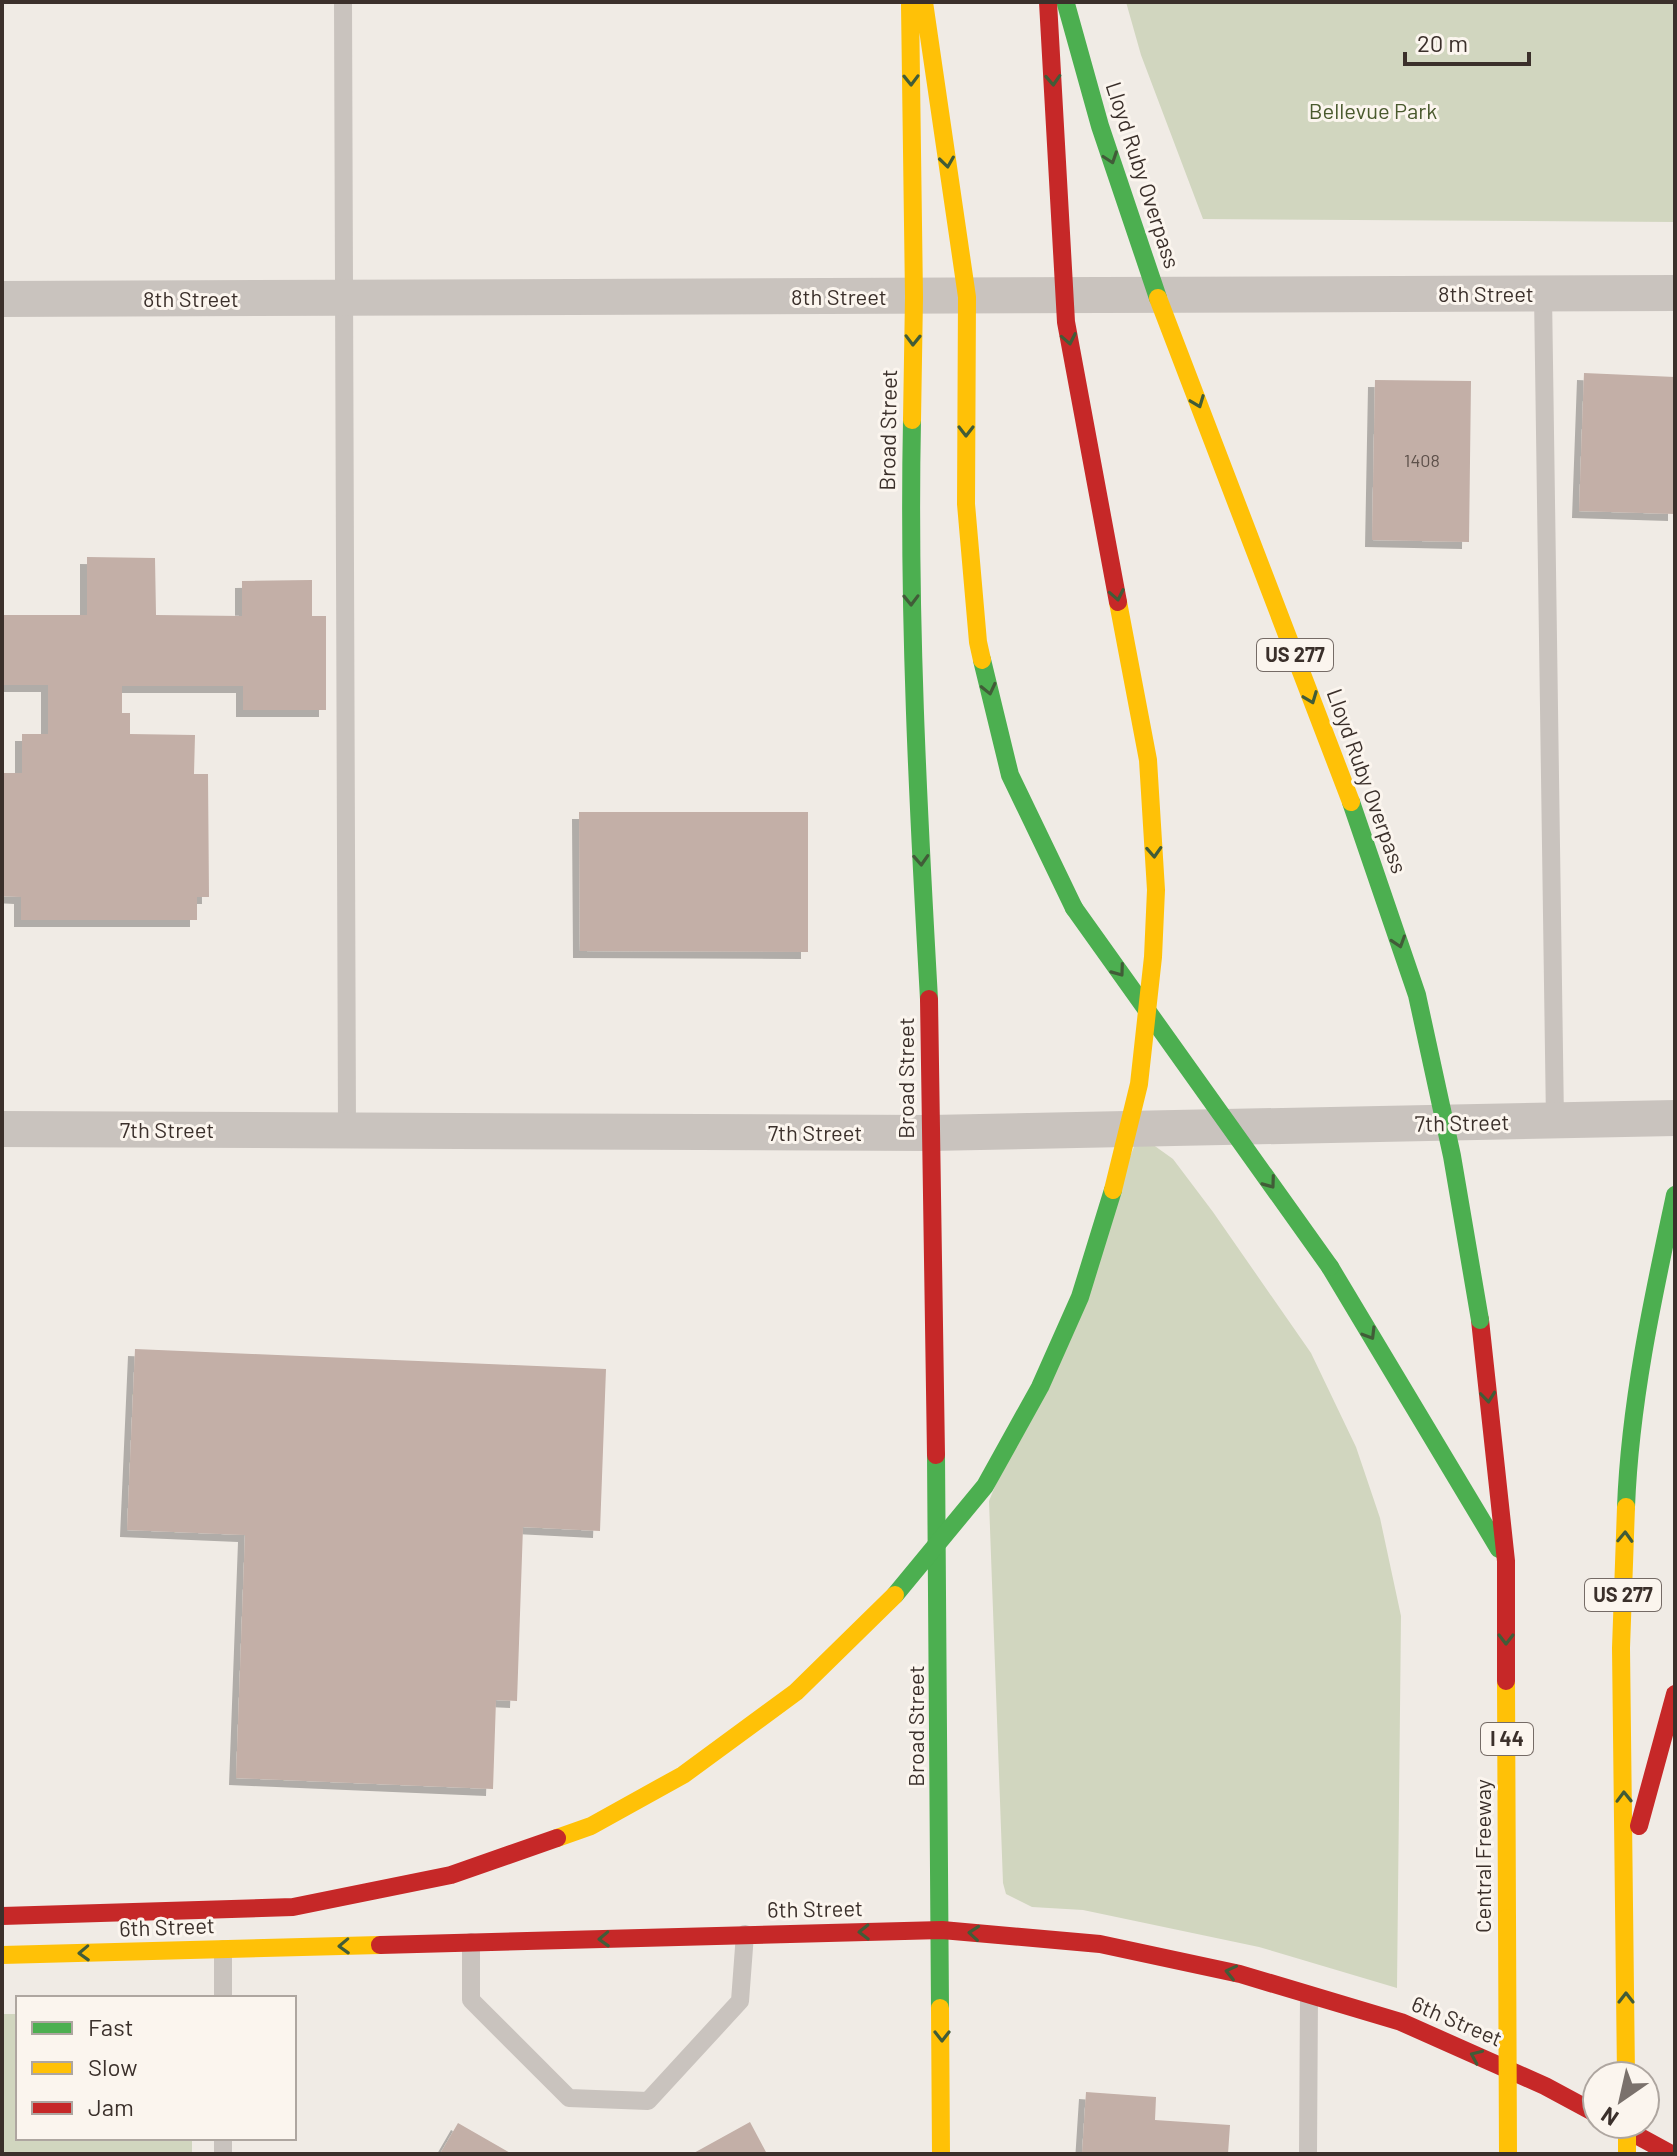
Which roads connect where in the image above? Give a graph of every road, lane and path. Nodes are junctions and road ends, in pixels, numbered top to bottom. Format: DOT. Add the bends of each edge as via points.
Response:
graph roads {
  1 [pos="343,2"];
  2 [pos="910,2"];
  3 [pos="924,2"];
  4 [pos="1048,2"];
  5 [pos="1066,2"];
  6 [pos="1675,293"];
  7 [pos="1543,294"];
  8 [pos="914,297"];
  9 [pos="967,297"];
  10 [pos="344,298"];
  11 [pos="2,299"];
  12 [pos="1675,1118"];
  13 [pos="1555,1121"];
  14 [pos="2,1129"];
  15 [pos="347,1131"];
  16 [pos="930,1133"];
  17 [pos="1675,1195"];
  18 [pos="1480,1320"];
  19 [pos="1506,1561"];
  20 [pos="1675,1694"];
  21 [pos="1625,1875"];
  22 [pos="2,1916"];
  23 [pos="942,1930"];
  24 [pos="745,1934"];
  25 [pos="471,1942"];
  26 [pos="223,1949"];
  27 [pos="2,1955"];
  28 [pos="1309,1995"];
  29 [pos="223,1996"];
  30 [pos="1626,2060"];
  31 [pos="1581,2105"];
  32 [pos="1645,2140"];
  33 [pos="941,2154"];
  34 [pos="1308,2154"];
  35 [pos="1508,2154"];
  36 [pos="1671,2154"];
  1 -- 10 [label="lane"];
  2 -- 8 [label="main road, Broad Street, one-way"];
  3 -- 9 [label="main road, one-way"];
  4 -- 22 [label="main road, one-way, bridge" via="1066,322 1148,760 1156,890 1136,1098 1080,1297 1040,1387 985,1486 899,1591 796,1692 683,1775 591,1826 451,1875 293,1907"];
  5 -- 18 [label="main road, Lloyd Ruby Overpass / US 277, one-way, bridge" via="1100,126 1163,312 1365,839 1417,995"];
  6 -- 7 [label="street, 8th Street"];
  7 -- 9 [label="street, 8th Street"];
  7 -- 13 [label="lane"];
  8 -- 9 [label="street, 8th Street"];
  8 -- 10 [label="street, 8th Street"];
  8 -- 16 [label="main road, Broad Street, one-way" via="909,551"];
  9 -- 19 [label="main road, one-way, bridge" via="966,504 978,642 1010,775 1074,908 1330,1267"];
  10 -- 11 [label="street, 8th Street"];
  10 -- 15 [label="lane"];
  12 -- 13 [label="street, 7th Street"];
  13 -- 16 [label="street, 7th Street"];
  14 -- 15 [label="street, 7th Street"];
  15 -- 16 [label="street, 7th Street"];
  16 -- 23 [label="main road, Broad Street"];
  21 -- 17 [label="main road, US 277, one-way" via="1621,1648 1627,1477 1649,1316"];
  18 -- 19 [label="main road, Central Freeway / US 277, one-way"];
  19 -- 35 [label="main road, Central Freeway / I 44, one-way, bridge"];
  20 -- 21 [label="main road"];
  30 -- 21 [label="main road, one-way"];
  23 -- 24 [label="main road, 6th Street, one-way"];
  28 -- 23 [label="main road, 6th Street, one-way" via="1240,1974 1100,1944"];
  23 -- 33 [label="main road, Broad Street, one-way"];
  24 -- 25 [label="main road, 6th Street, one-way"];
  24 -- 25 [label="lane" via="740,2001 648,2101 569,2098 471,2000"];
  25 -- 26 [label="main road, 6th Street, one-way"];
  26 -- 27 [label="main road, 6th Street, one-way"];
  26 -- 29 [label="lane"];
  31 -- 28 [label="main road, 6th Street, one-way" via="1401,2022"];
  28 -- 34 [label="lane"];
  32 -- 36 [label="main road"];
}
